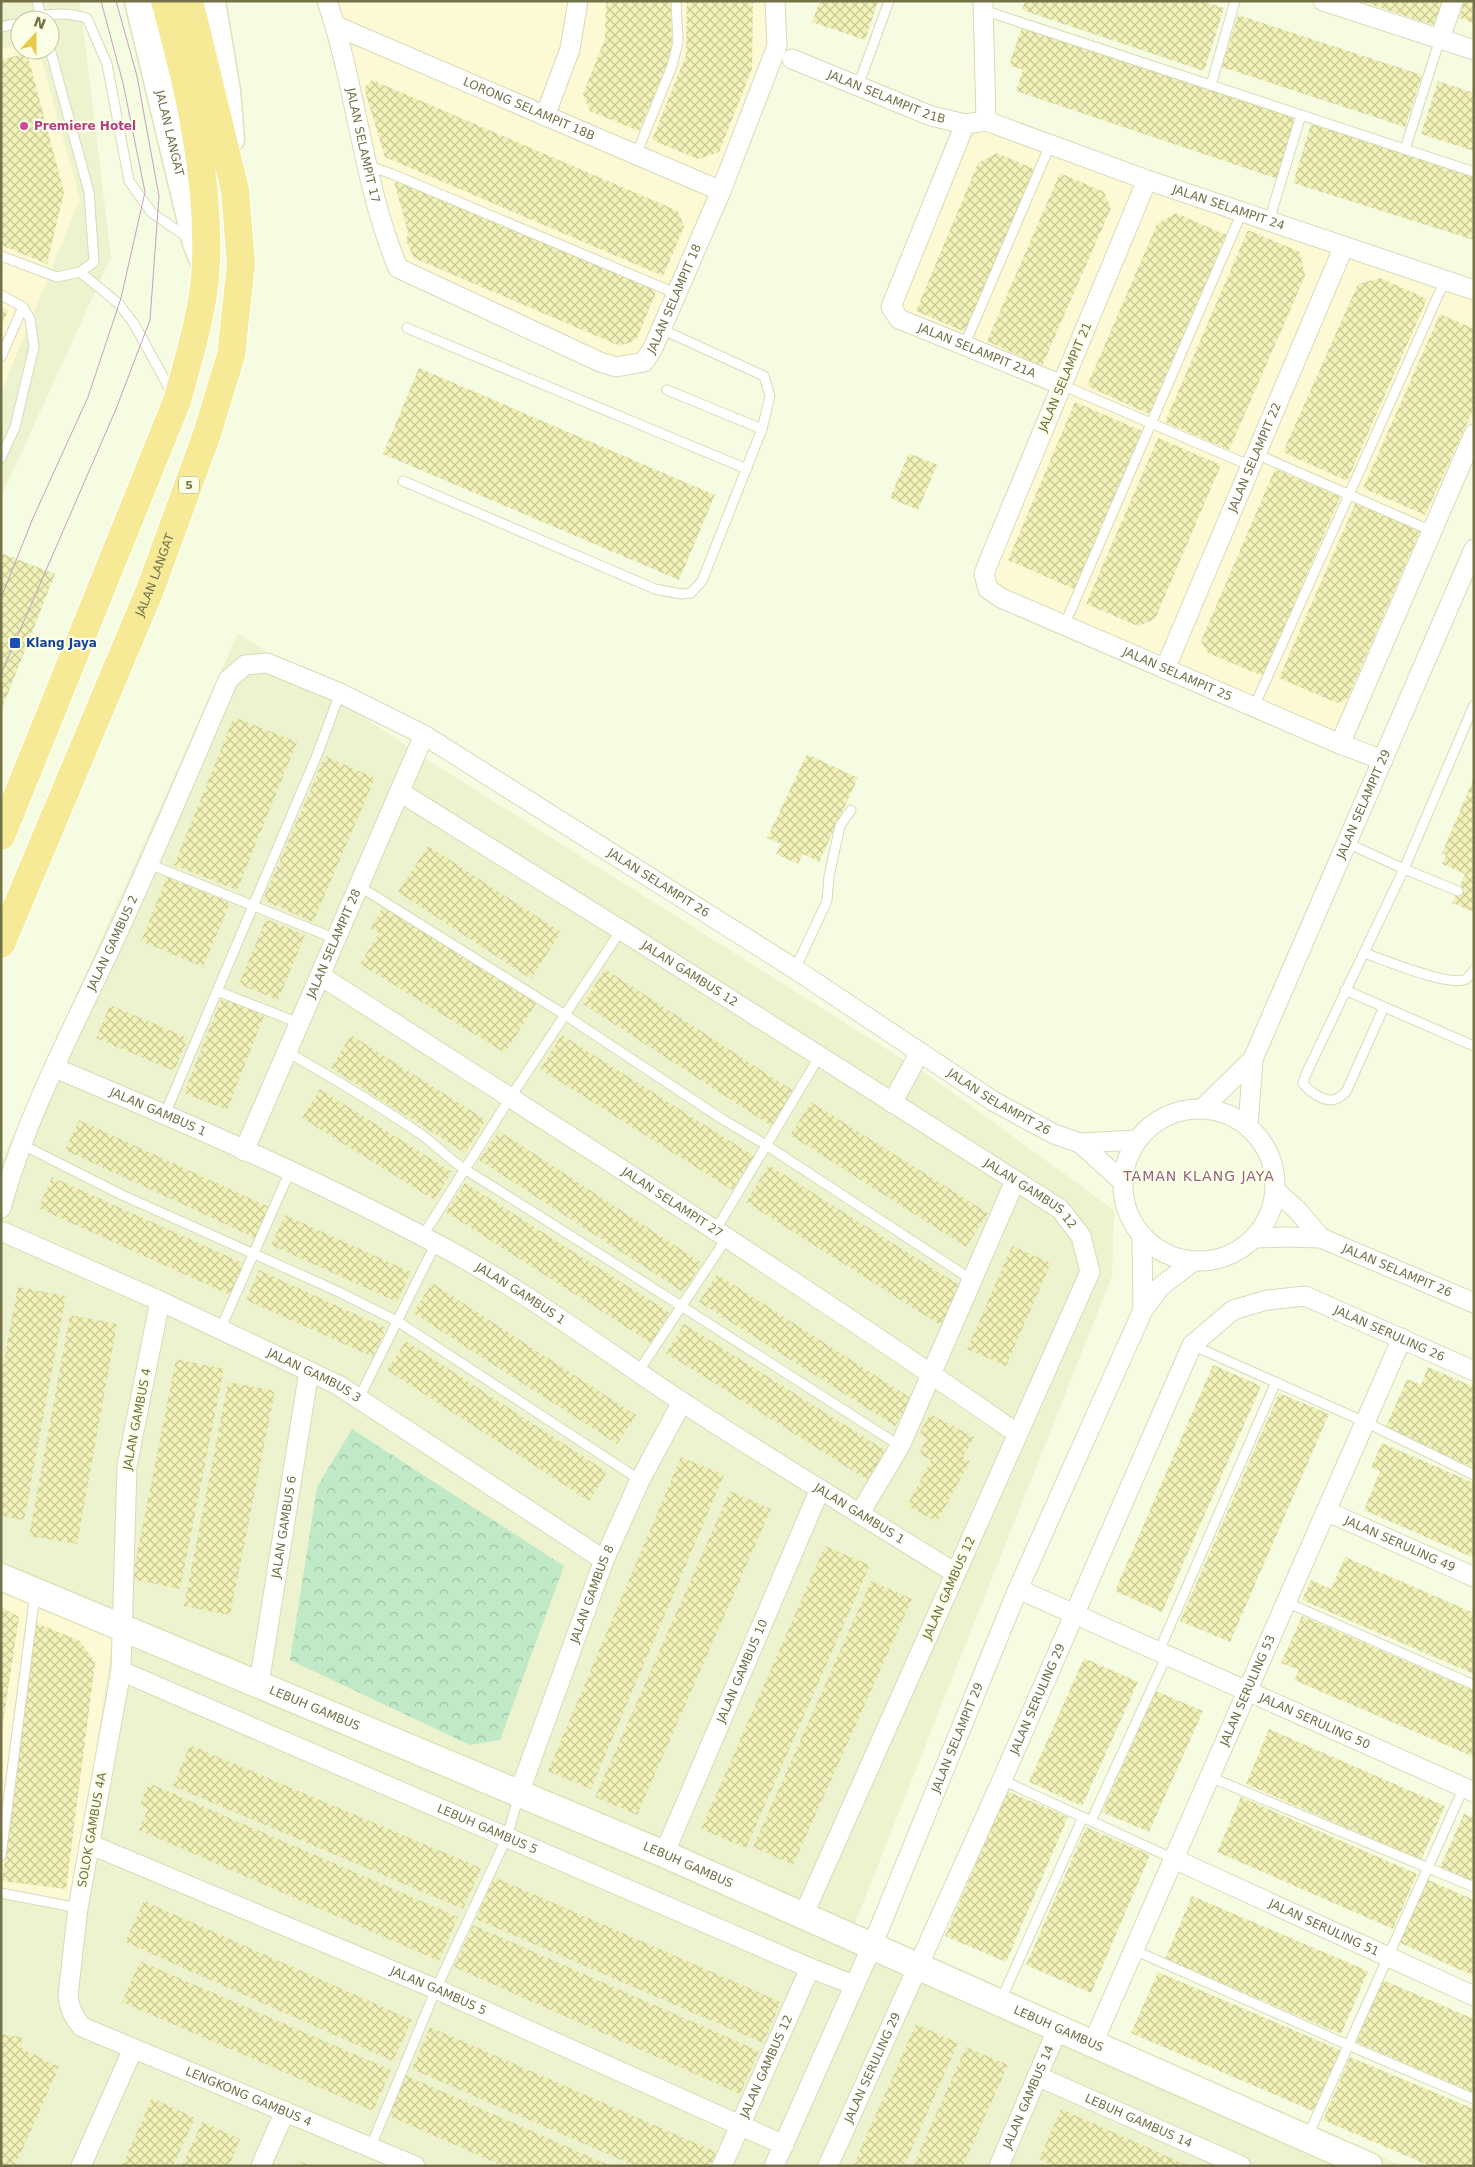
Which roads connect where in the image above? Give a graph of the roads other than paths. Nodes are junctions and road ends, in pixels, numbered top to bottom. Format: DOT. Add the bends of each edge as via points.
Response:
graph roads {
  1 [pos="138,1"];
  2 [pos="165,1"];
  3 [pos="189,1"];
  4 [pos="212,1"];
  5 [pos="327,1"];
  6 [pos="578,1"];
  7 [pos="676,1"];
  8 [pos="775,1"];
  9 [pos="889,1"];
  10 [pos="1235,1"];
  11 [pos="1323,1"];
  12 [pos="1453,1"];
  13 [pos="983,5"];
  14 [pos="60,14"];
  15 [pos="336,26"];
  16 [pos="1440,39"];
  17 [pos="1474,50"];
  18 [pos="792,59"];
  19 [pos="53,60"];
  20 [pos="1210,85"];
  21 [pos="858,86"];
  22 [pos="1301,115"];
  23 [pos="545,116"];
  24 [pos="986,121"];
  25 [pos="965,124"];
  26 [pos="1050,145"];
  27 [pos="1405,149"];
  28 [pos="636,154"];
  29 [pos="366,165"];
  30 [pos="1474,172"];
  31 [pos="1147,180"];
  32 [pos="235,190"];
  33 [pos="721,191"];
  34 [pos="1242,212"];
  35 [pos="1268,221"];
  36 [pos="1344,246"];
  37 [pos="201,254"];
  38 [pos="1,256"];
  39 [pos="80,272"];
  40 [pos="417,278"];
  41 [pos="1445,280"];
  42 [pos="1474,290"];
  43 [pos="675,293"];
  44 [pos="1,296"];
  45 [pos="23,307"];
  46 [pos="407,328"];
  47 [pos="661,329"];
  48 [pos="964,346"];
  49 [pos="1,357"];
  50 [pos="1062,385"];
  51 [pos="666,390"];
  52 [pos="177,401"];
  53 [pos="1151,423"];
  54 [pos="762,429"];
  55 [pos="1474,434"];
  56 [pos="1,458"];
  57 [pos="1254,460"];
  58 [pos="747,469"];
  59 [pos="403,481"];
  60 [pos="1349,494"];
  61 [pos="1432,531"];
  62 [pos="1474,549"];
  63 [pos="984,574"];
  64 [pos="1466,587"];
  65 [pos="1064,626"];
  66 [pos="1165,669"];
  67 [pos="228,680"];
  68 [pos="340,693"];
  69 [pos="1474,705"];
  70 [pos="1254,707"];
  71 [pos="424,735"];
  72 [pos="1340,744"];
  73 [pos="1383,760"];
  74 [pos="400,792"];
  75 [pos="851,810"];
  76 [pos="1,836"];
  77 [pos="1347,844"];
  78 [pos="149,864"];
  79 [pos="1404,869"];
  80 [pos="359,886"];
  81 [pos="1458,891"];
  82 [pos="254,906"];
  83 [pos="621,930"];
  84 [pos="336,938"];
  85 [pos="1,944"];
  86 [pos="1364,953"];
  87 [pos="795,969"];
  88 [pos="1474,970"];
  89 [pos="321,976"];
  90 [pos="1346,990"];
  91 [pos="217,991"];
  92 [pos="1384,1007"];
  93 [pos="565,1015"];
  94 [pos="299,1023"];
  95 [pos="1474,1046"];
  96 [pos="287,1052"];
  97 [pos="920,1052"];
  98 [pos="819,1057"];
  99 [pos="1253,1059"];
  100 [pos="54,1068"];
  101 [pos="510,1098"];
  102 [pos="892,1103"];
  103 [pos="1202,1108"];
  104 [pos="165,1114"];
  105 [pos="1248,1126"];
  106 [pos="1137,1140"];
  107 [pos="1080,1143"];
  108 [pos="766,1144"];
  109 [pos="23,1145"];
  110 [pos="244,1151"];
  111 [pos="465,1169"];
  112 [pos="290,1171"];
  113 [pos="1015,1181"];
  114 [pos="1122,1181"];
  115 [pos="1276,1191"];
  116 [pos="1,1208"];
  117 [pos="1,1231"];
  118 [pos="721,1235"];
  119 [pos="1142,1236"];
  120 [pos="1254,1238"];
  121 [pos="1321,1238"];
  122 [pos="429,1240"];
  123 [pos="253,1255"];
  124 [pos="1194,1261"];
  125 [pos="972,1280"];
  126 [pos="1305,1296"];
  127 [pos="160,1301"];
  128 [pos="1474,1303"];
  129 [pos="680,1307"];
  130 [pos="1142,1310"];
  131 [pos="397,1322"];
  132 [pos="220,1330"];
  133 [pos="1402,1338"];
  134 [pos="1192,1345"];
  135 [pos="309,1371"];
  136 [pos="1474,1371"];
  137 [pos="638,1372"];
  138 [pos="932,1374"];
  139 [pos="1276,1382"];
  140 [pos="359,1398"];
  141 [pos="682,1402"];
  142 [pos="1365,1422"];
  143 [pos="1018,1434"];
  144 [pos="900,1446"];
  145 [pos="1474,1475"];
  146 [pos="640,1480"];
  147 [pos="820,1489"];
  148 [pos="1326,1511"];
  149 [pos="860,1513"];
  150 [pos="604,1560"];
  151 [pos="955,1573"];
  152 [pos="1,1576"];
  153 [pos="1474,1577"];
  154 [pos="1018,1589"];
  155 [pos="36,1592"];
  156 [pos="1286,1602"];
  157 [pos="1076,1614"];
  158 [pos="124,1629"];
  159 [pos="1163,1653"];
  160 [pos="121,1671"];
  161 [pos="259,1684"];
  162 [pos="1474,1685"];
  163 [pos="1247,1691"];
  164 [pos="1210,1778"];
  165 [pos="1002,1780"];
  166 [pos="1469,1790"];
  167 [pos="519,1793"];
  168 [pos="1087,1819"];
  169 [pos="507,1837"];
  170 [pos="89,1844"];
  171 [pos="664,1854"];
  172 [pos="1,1856"];
  173 [pos="1174,1859"];
  174 [pos="1428,1866"];
  175 [pos="1474,1887"];
  176 [pos="1,1893"];
  177 [pos="78,1908"];
  178 [pos="803,1916"];
  179 [pos="872,1946"];
  180 [pos="1134,1950"];
  181 [pos="1388,1956"];
  182 [pos="918,1966"];
  183 [pos="810,1968"];
  184 [pos="854,1984"];
  185 [pos="436,1989"];
  186 [pos="1474,1996"];
  187 [pos="1000,2002"];
  188 [pos="82,2027"];
  189 [pos="1058,2028"];
  190 [pos="1093,2043"];
  191 [pos="1348,2045"];
  192 [pos="132,2049"];
  193 [pos="1037,2076"];
  194 [pos="1474,2099"];
  195 [pos="284,2111"];
  196 [pos="740,2124"];
  197 [pos="1307,2138"];
  198 [pos="784,2144"];
  199 [pos="371,2146"];
  200 [pos="81,2166"];
  201 [pos="261,2166"];
  202 [pos="415,2166"];
  203 [pos="722,2166"];
  204 [pos="774,2166"];
  205 [pos="828,2166"];
  206 [pos="999,2166"];
  207 [pos="1241,2166"];
  208 [pos="1370,2166"];
  1 -- 37 [label="street, JALAN LANGAT"];
  2 -- 37 [label="highway, JALAN LANGAT" via="186,76 205,193"];
  3 -- 32 [label="highway, JALAN LANGAT / 5"];
  4 -- 32 [label="street, JALAN LANGAT / 5" via="227,91"];
  5 -- 15 [label="street, JALAN SELAMPIT 17"];
  6 -- 23 [label="street" via="570,49"];
  7 -- 28 [label="lane" via="678,42 672,66"];
  8 -- 33 [label="street, JALAN SELAMPIT 18" via="777,46"];
  9 -- 21 [label="lane"];
  10 -- 20 [label="lane"];
  11 -- 16 [label="street"];
  12 -- 16 [label="street"];
  13 -- 20 [label="lane"];
  13 -- 24 [label="street"];
  14 -- 37 [label="lane" via="68,13 87,18 107,64 129,181 152,213"];
  15 -- 23 [label="street, LORONG SELAMPIT 18B"];
  15 -- 29 [label="street, JALAN SELAMPIT 17"];
  16 -- 17 [label="street"];
  16 -- 27 [label="lane"];
  18 -- 21 [label="street, JALAN SELAMPIT 21B"];
  19 -- 39 [label="lane" via="89,192 94,262"];
  20 -- 22 [label="lane"];
  21 -- 25 [label="street, JALAN SELAMPIT 21B" via="931,116"];
  22 -- 27 [label="lane"];
  22 -- 35 [label="lane"];
  23 -- 28 [label="street, LORONG SELAMPIT 18B"];
  24 -- 25 [label="street, JALAN SELAMPIT 21B"];
  24 -- 26 [label="street, JALAN SELAMPIT 24"];
  25 -- 48 [label="street, JALAN SELAMPIT 21A" via="890,307 899,319"];
  26 -- 31 [label="street, JALAN SELAMPIT 24"];
  26 -- 48 [label="lane"];
  27 -- 30 [label="lane"];
  28 -- 33 [label="street, LORONG SELAMPIT 18B"];
  29 -- 40 [label="street, JALAN SELAMPIT 17" via="383,233 398,268"];
  29 -- 43 [label="lane"];
  31 -- 34 [label="street, JALAN SELAMPIT 24"];
  31 -- 50 [label="street, JALAN SELAMPIT 21"];
  32 -- 85 [label="highway, JALAN LANGAT / 5" via="241,264 231,355 213,417 150,590"];
  33 -- 43 [label="street, JALAN SELAMPIT 18"];
  34 -- 35 [label="street, JALAN SELAMPIT 24"];
  34 -- 53 [label="lane"];
  35 -- 36 [label="street, JALAN SELAMPIT 24"];
  36 -- 41 [label="street, JALAN SELAMPIT 24"];
  36 -- 57 [label="street, JALAN SELAMPIT 22"];
  37 -- 52 [label="highway, JALAN LANGAT" via="196,331"];
  38 -- 39 [label="lane" via="57,277"];
  39 -- 52 [label="lane" via="119,304 134,324"];
  40 -- 47 [label="street, JALAN SELAMPIT 18" via="616,367 644,362"];
  41 -- 42 [label="street, JALAN SELAMPIT 24"];
  41 -- 60 [label="lane"];
  43 -- 47 [label="street, JALAN SELAMPIT 18"];
  44 -- 45 [label="lane"];
  45 -- 49 [label="lane"];
  45 -- 56 [label="lane" via="30,319 34,346 15,427"];
  46 -- 58 [label="lane"];
  47 -- 54 [label="lane" via="764,376 770,396"];
  48 -- 50 [label="street, JALAN SELAMPIT 21A"];
  50 -- 53 [label="lane, JALAN SELAMPIT 21A"];
  50 -- 63 [label="street, JALAN SELAMPIT 21"];
  51 -- 54 [label="lane"];
  52 -- 76 [label="highway, JALAN LANGAT"];
  53 -- 57 [label="lane, JALAN SELAMPIT 21A"];
  53 -- 65 [label="lane"];
  54 -- 58 [label="lane"];
  55 -- 61 [label="street"];
  57 -- 60 [label="lane, JALAN SELAMPIT 21A"];
  57 -- 66 [label="street, JALAN SELAMPIT 22"];
  58 -- 59 [label="lane" via="702,581 690,593 681,594 655,589"];
  60 -- 61 [label="lane, JALAN SELAMPIT 21A"];
  60 -- 70 [label="lane"];
  61 -- 72 [label="street"];
  62 -- 64 [label="street, JALAN SELAMPIT 29"];
  63 -- 65 [label="street, JALAN SELAMPIT 25" via="988,589 1001,598"];
  64 -- 73 [label="street, JALAN SELAMPIT 29"];
  65 -- 66 [label="street, JALAN SELAMPIT 25"];
  66 -- 70 [label="street, JALAN SELAMPIT 25"];
  67 -- 68 [label="street, JALAN SELAMPIT 26" via="245,665 267,663"];
  67 -- 78 [label="street, JALAN GAMBUS 2"];
  68 -- 71 [label="street, JALAN SELAMPIT 26"];
  68 -- 82 [label="lane"];
  69 -- 79 [label="lane"];
  70 -- 72 [label="street, JALAN SELAMPIT 25"];
  71 -- 74 [label="street, JALAN SELAMPIT 28"];
  71 -- 87 [label="street, JALAN SELAMPIT 26"];
  72 -- 73 [label="street, JALAN SELAMPIT 25"];
  73 -- 77 [label="street, JALAN SELAMPIT 29"];
  74 -- 80 [label="street, JALAN SELAMPIT 28"];
  74 -- 83 [label="street, JALAN GAMBUS 12"];
  75 -- 87 [label="lane" via="840,826 826,901"];
  77 -- 79 [label="lane"];
  77 -- 99 [label="street, JALAN SELAMPIT 29"];
  78 -- 82 [label="lane"];
  78 -- 100 [label="street, JALAN GAMBUS 2"];
  79 -- 81 [label="lane"];
  79 -- 86 [label="lane"];
  80 -- 84 [label="street, JALAN SELAMPIT 28"];
  80 -- 93 [label="lane"];
  82 -- 84 [label="lane"];
  82 -- 91 [label="lane"];
  83 -- 93 [label="lane"];
  83 -- 98 [label="street, JALAN GAMBUS 12"];
  84 -- 89 [label="street, JALAN SELAMPIT 28"];
  86 -- 88 [label="lane" via="1440,979 1466,979"];
  86 -- 90 [label="lane"];
  87 -- 97 [label="street, JALAN SELAMPIT 26"];
  89 -- 94 [label="street, JALAN SELAMPIT 28"];
  89 -- 101 [label="street, JALAN SELAMPIT 27"];
  90 -- 92 [label="lane"];
  90 -- 92 [label="lane" via="1303,1083 1307,1090 1330,1100 1338,1099 1346,1092"];
  91 -- 94 [label="lane"];
  91 -- 104 [label="lane"];
  92 -- 95 [label="lane"];
  93 -- 101 [label="lane"];
  93 -- 108 [label="lane"];
  94 -- 96 [label="street, JALAN SELAMPIT 28"];
  96 -- 110 [label="street, JALAN SELAMPIT 28"];
  96 -- 111 [label="lane" via="423,1136"];
  97 -- 102 [label="street"];
  97 -- 107 [label="street, JALAN SELAMPIT 26" via="993,1102 1054,1134"];
  98 -- 102 [label="street, JALAN GAMBUS 12"];
  98 -- 108 [label="lane"];
  99 -- 103 [label="street, JALAN SELAMPIT 29"];
  99 -- 105 [label="street, JALAN SELAMPIT 29"];
  100 -- 104 [label="street, JALAN GAMBUS 1"];
  100 -- 109 [label="street, JALAN GAMBUS 2"];
  101 -- 111 [label="lane"];
  101 -- 118 [label="street, JALAN SELAMPIT 27"];
  102 -- 113 [label="street, JALAN GAMBUS 12"];
  103 -- 105 [label="street" via="1227,1114"];
  103 -- 106 [label="street" via="1166,1116"];
  104 -- 110 [label="street, JALAN GAMBUS 1"];
  105 -- 115 [label="street" via="1264,1144 1274,1167"];
  106 -- 107 [label="street, JALAN SELAMPIT 26"];
  106 -- 114 [label="street" via="1126,1159"];
  107 -- 114 [label="street, JALAN SELAMPIT 26"];
  108 -- 118 [label="lane"];
  108 -- 125 [label="lane"];
  109 -- 116 [label="street, JALAN GAMBUS 2"];
  109 -- 123 [label="lane"];
  110 -- 112 [label="street, JALAN GAMBUS 1"];
  111 -- 122 [label="lane"];
  111 -- 129 [label="lane"];
  112 -- 122 [label="street, JALAN GAMBUS 1"];
  112 -- 123 [label="lane"];
  113 -- 125 [label="street"];
  113 -- 143 [label="street, JALAN GAMBUS 12" via="1060,1209 1080,1236 1090,1272"];
  114 -- 119 [label="street" via="1126,1207"];
  115 -- 120 [label="street" via="1273,1208"];
  115 -- 121 [label="street, JALAN SELAMPIT 26"];
  117 -- 127 [label="street, JALAN GAMBUS 3"];
  118 -- 129 [label="lane"];
  118 -- 138 [label="street, JALAN SELAMPIT 27"];
  119 -- 124 [label="street" via="1174,1258"];
  119 -- 130 [label="street, JALAN SELAMPIT 29"];
  120 -- 121 [label="street, JALAN SELAMPIT 26"];
  120 -- 124 [label="street" via="1237,1252 1216,1260"];
  121 -- 128 [label="street, JALAN SELAMPIT 26"];
  122 -- 131 [label="lane"];
  122 -- 137 [label="street, JALAN GAMBUS 1" via="508,1284"];
  123 -- 131 [label="lane" via="337,1291"];
  123 -- 132 [label="lane"];
  124 -- 130 [label="street, JALAN SELAMPIT 29" via="1160,1287"];
  125 -- 138 [label="street"];
  126 -- 133 [label="street, JALAN SERULING 26"];
  126 -- 134 [label="street, JALAN SERULING 29" via="1267,1300 1233,1310"];
  127 -- 132 [label="street, JALAN GAMBUS 3"];
  127 -- 158 [label="street, JALAN GAMBUS 4" via="127,1466"];
  129 -- 137 [label="lane"];
  129 -- 144 [label="lane"];
  130 -- 154 [label="street, JALAN SELAMPIT 29"];
  131 -- 140 [label="lane"];
  131 -- 146 [label="lane"];
  132 -- 135 [label="street, JALAN GAMBUS 3"];
  133 -- 136 [label="street, JALAN SERULING 26"];
  133 -- 142 [label="street, JALAN SERULING 53"];
  134 -- 139 [label="lane"];
  134 -- 157 [label="street, JALAN SERULING 29"];
  135 -- 140 [label="street, JALAN GAMBUS 3"];
  135 -- 161 [label="street, JALAN GAMBUS 6"];
  137 -- 141 [label="street, JALAN GAMBUS 1"];
  138 -- 143 [label="street, JALAN SELAMPIT 27"];
  138 -- 144 [label="street"];
  139 -- 142 [label="lane"];
  139 -- 159 [label="lane"];
  140 -- 150 [label="street, JALAN GAMBUS 3"];
  141 -- 146 [label="street, JALAN GAMBUS 8"];
  141 -- 147 [label="street, JALAN GAMBUS 1"];
  142 -- 145 [label="lane"];
  142 -- 148 [label="street, JALAN SERULING 53"];
  143 -- 151 [label="street, JALAN GAMBUS 12"];
  144 -- 149 [label="street"];
  146 -- 150 [label="street, JALAN GAMBUS 8"];
  147 -- 149 [label="street, JALAN GAMBUS 1"];
  147 -- 171 [label="street, JALAN GAMBUS 10"];
  148 -- 153 [label="street, JALAN SERULING 49"];
  148 -- 156 [label="street, JALAN SERULING 53"];
  149 -- 151 [label="street, JALAN GAMBUS 1"];
  150 -- 167 [label="street, JALAN GAMBUS 8"];
  151 -- 178 [label="street, JALAN GAMBUS 12"];
  152 -- 155 [label="street, LEBUH GAMBUS"];
  154 -- 157 [label="street, JALAN SERULING 50"];
  154 -- 179 [label="street, JALAN SELAMPIT 29"];
  155 -- 158 [label="street, LEBUH GAMBUS"];
  155 -- 172 [label="lane"];
  156 -- 162 [label="lane"];
  156 -- 163 [label="street, JALAN SERULING 53"];
  157 -- 159 [label="street, JALAN SERULING 50"];
  157 -- 165 [label="street, JALAN SERULING 29"];
  158 -- 160 [label="street, SOLOK GAMBUS 4A"];
  158 -- 161 [label="street, LEBUH GAMBUS"];
  159 -- 163 [label="street, JALAN SERULING 50"];
  159 -- 168 [label="lane"];
  160 -- 169 [label="street, LEBUH GAMBUS 5"];
  160 -- 170 [label="street, SOLOK GAMBUS 4A"];
  161 -- 167 [label="street, LEBUH GAMBUS"];
  163 -- 164 [label="street, JALAN SERULING 53"];
  163 -- 166 [label="street, JALAN SERULING 50"];
  164 -- 173 [label="street, JALAN SERULING 53"];
  164 -- 174 [label="lane"];
  165 -- 168 [label="lane"];
  165 -- 182 [label="street, JALAN SERULING 29"];
  166 -- 174 [label="lane"];
  167 -- 169 [label="lane"];
  167 -- 171 [label="street, LEBUH GAMBUS"];
  168 -- 173 [label="lane"];
  168 -- 187 [label="lane"];
  169 -- 183 [label="street, LEBUH GAMBUS 5"];
  169 -- 185 [label="lane"];
  170 -- 177 [label="street, SOLOK GAMBUS 4A"];
  170 -- 185 [label="street, JALAN GAMBUS 5"];
  171 -- 178 [label="street, LEBUH GAMBUS"];
  173 -- 180 [label="street, JALAN SERULING 53"];
  173 -- 181 [label="street, JALAN SERULING 51"];
  174 -- 175 [label="lane"];
  174 -- 181 [label="lane"];
  176 -- 177 [label="lane"];
  177 -- 188 [label="street, SOLOK GAMBUS 4A" via="68,1995 69,2008"];
  178 -- 179 [label="street, LEBUH GAMBUS"];
  179 -- 182 [label="street, LEBUH GAMBUS"];
  179 -- 184 [label="street, JALAN SELAMPIT 29"];
  180 -- 190 [label="street, JALAN SERULING 53"];
  180 -- 191 [label="lane"];
  181 -- 186 [label="street, JALAN SERULING 51"];
  181 -- 191 [label="lane"];
  182 -- 187 [label="street, LEBUH GAMBUS"];
  182 -- 205 [label="street, JALAN SERULING 29"];
  183 -- 184 [label="street, LEBUH GAMBUS 5"];
  183 -- 196 [label="street, JALAN GAMBUS 12"];
  184 -- 198 [label="street, JALAN SELAMPIT 29"];
  185 -- 196 [label="street, JALAN GAMBUS 5"];
  185 -- 199 [label="lane"];
  187 -- 189 [label="street, LEBUH GAMBUS"];
  188 -- 192 [label="street, LENGKONG GAMBUS 4"];
  189 -- 190 [label="street, LEBUH GAMBUS"];
  189 -- 193 [label="street, JALAN GAMBUS 14"];
  190 -- 197 [label="street, LEBUH GAMBUS"];
  191 -- 194 [label="lane"];
  191 -- 197 [label="lane"];
  192 -- 195 [label="street, LENGKONG GAMBUS 4"];
  192 -- 200 [label="street"];
  193 -- 206 [label="street, JALAN GAMBUS 14"];
  193 -- 207 [label="street, LEBUH GAMBUS 14"];
  195 -- 199 [label="street, LENGKONG GAMBUS 4"];
  195 -- 201 [label="street"];
  196 -- 198 [label="street, JALAN GAMBUS 5"];
  196 -- 203 [label="street, JALAN GAMBUS 12"];
  197 -- 208 [label="street, LEBUH GAMBUS"];
  198 -- 204 [label="street, JALAN SELAMPIT 29"];
  199 -- 202 [label="street, LENGKONG GAMBUS 4"];
}
